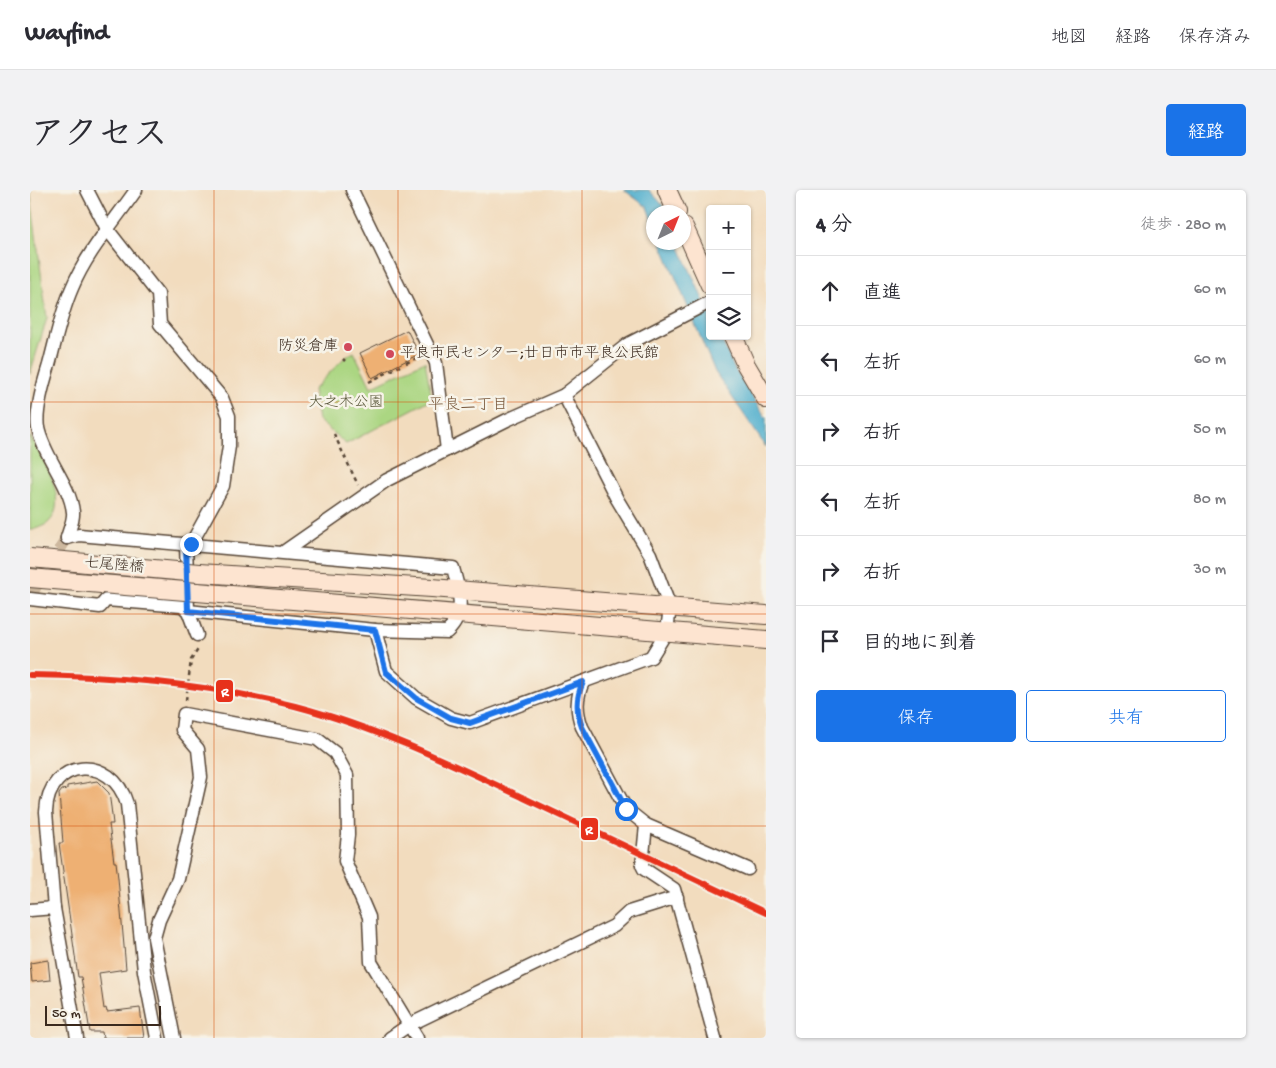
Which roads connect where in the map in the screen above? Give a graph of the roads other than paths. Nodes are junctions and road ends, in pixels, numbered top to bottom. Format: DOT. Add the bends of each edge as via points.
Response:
graph roads {
  1 [pos="87,190"];
  2 [pos="136,190"];
  3 [pos="352,190"];
  4 [pos="666,190"];
  5 [pos="674,205"];
  6 [pos="107,229"];
  7 [pos="691,243"];
  8 [pos="706,276"];
  9 [pos="706,303"];
  10 [pos="735,340"];
  11 [pos="564,395"];
  12 [pos="766,399"];
  13 [pos="447,450"];
  14 [pos="188,544"];
  15 [pos="285,551"];
  16 [pos="30,558"];
  17 [pos="30,578"];
  18 [pos="460,592"];
  19 [pos="30,599"];
  20 [pos="670,607"];
  21 [pos="188,611"];
  22 [pos="460,614"];
  23 [pos="766,615"];
  24 [pos="375,630"];
  25 [pos="667,632"];
  26 [pos="197,635"];
  27 [pos="766,640"];
  28 [pos="583,682"];
  29 [pos="646,826"];
  30 [pos="748,869"];
  31 [pos="677,897"];
  32 [pos="54,908"];
  33 [pos="30,910"];
  34 [pos="409,1025"];
  35 [pos="77,1038"];
  36 [pos="157,1038"];
  37 [pos="174,1038"];
  38 [pos="390,1038"];
  39 [pos="417,1038"];
  40 [pos="715,1038"];
  1 -- 6 [label="street"];
  2 -- 6 [label="street"];
  3 -- 13 [label="street" via="436,363"];
  4 -- 5 [label="street"];
  6 -- 14 [label="street" via="158,294 160,324 222,398 229,416 229,446 223,486"];
  6 -- 14 [label="street" via="69,296 44,383 38,426 43,444 70,499 73,514 67,538 79,534"];
  7 -- 8 [label="street"];
  9 -- 11 [label="street" via="628,344"];
  10 -- 12 [label="street"];
  11 -- 13 [label="street"];
  11 -- 20 [label="street" via="617,499 650,554"];
  13 -- 15 [label="street" via="387,480"];
  14 -- 15 [label="street"];
  14 -- 21 [label="street"];
  15 -- 18 [label="street" via="453,568"];
  16 -- 18 [label="street, 七尾陸橋, bridge"];
  17 -- 22 [label="street, bridge"];
  18 -- 20 [label="street, 七尾陸橋"];
  18 -- 22 [label="street"];
  19 -- 21 [label="street" via="100,606 106,600 182,606"];
  20 -- 23 [label="street, 七尾陸橋"];
  20 -- 25 [label="street"];
  21 -- 24 [label="street"];
  21 -- 26 [label="street"];
  22 -- 24 [label="street" via="447,632"];
  22 -- 25 [label="street"];
  24 -- 28 [label="street" via="386,672 416,698 451,718 470,723"];
  25 -- 27 [label="street"];
  25 -- 28 [label="street" via="652,657"];
  28 -- 29 [label="street" via="577,701 582,727 626,809"];
  29 -- 30 [label="street"];
  29 -- 31 [label="street" via="642,865 674,889"];
  31 -- 34 [label="street" via="629,912 614,926"];
  31 -- 40 [label="street"];
  32 -- 33 [label="street"];
  32 -- 35 [label="street"];
  32 -- 36 [label="street" via="46,800 59,778 70,771 95,769 116,781 127,804 144,971"];
  34 -- 37 [label="street" via="370,962 369,917 345,861 347,776 335,753 317,739 184,714 182,730 198,749 201,777 178,878 154,938"];
  34 -- 38 [label="street"];
  34 -- 39 [label="street"];
}
